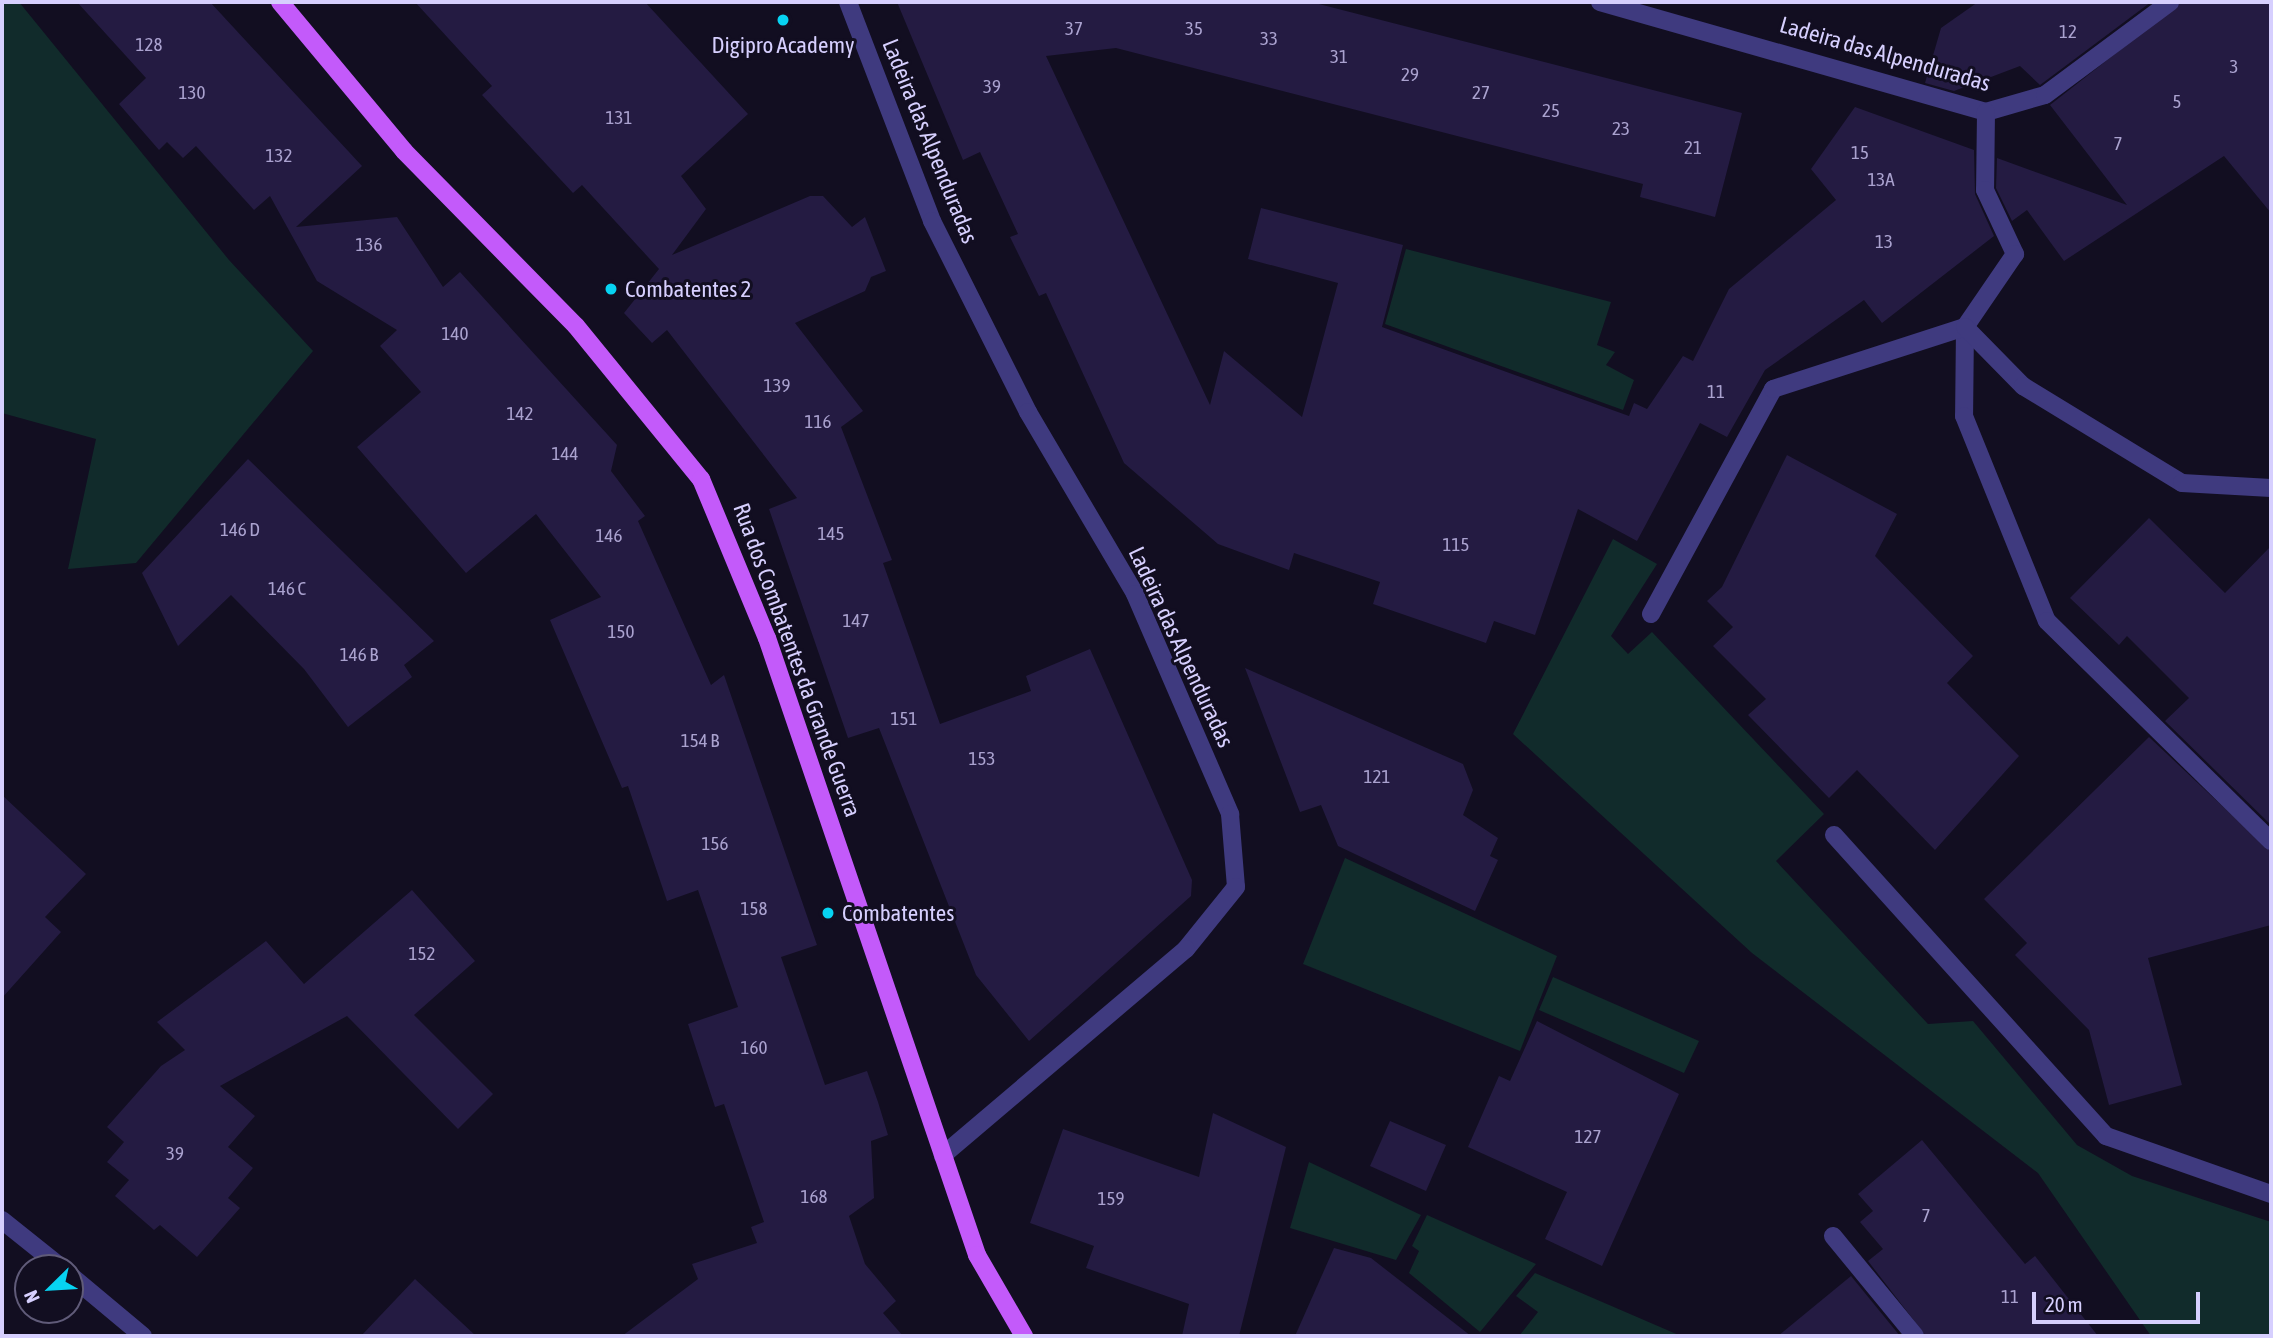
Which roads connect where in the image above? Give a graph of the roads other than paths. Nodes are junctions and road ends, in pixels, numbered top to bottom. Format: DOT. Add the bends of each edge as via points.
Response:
graph roads {
  1 [pos="280,2"];
  2 [pos="848,2"];
  3 [pos="1601,2"];
  4 [pos="2170,2"];
  5 [pos="1986,112"];
  6 [pos="1965,327"];
  7 [pos="2271,488"];
  8 [pos="1651,614"];
  9 [pos="1833,835"];
  10 [pos="2271,841"];
  11 [pos="943,1155"];
  12 [pos="2271,1194"];
  13 [pos="2,1220"];
  14 [pos="1833,1236"];
  15 [pos="44,1254"];
  16 [pos="84,1287"];
  17 [pos="143,1336"];
  18 [pos="1024,1336"];
  19 [pos="1915,1336"];
  1 -- 11 [label="main road, Rua dos Combatentes da Grande Guerra" via="404,151 576,326 701,479 767,638"];
  2 -- 11 [label="street, Ladeira das Alpenduradas" via="932,221 1028,412 1135,594 1231,826 1236,887 1186,949"];
  3 -- 5 [label="street, Ladeira das Alpenduradas"];
  4 -- 5 [label="street, Ladeira das Alpenduradas" via="2045,95"];
  5 -- 6 [label="street" via="1985,190 2015,254"];
  6 -- 7 [label="street" via="2023,386 2182,483"];
  6 -- 8 [label="street" via="1773,389"];
  6 -- 10 [label="street" via="1964,416 2048,621"];
  9 -- 12 [label="street" via="2106,1136"];
  11 -- 18 [label="main road, Rua dos Combatentes da Grande Guerra" via="977,1255"];
  13 -- 15 [label="street"];
  14 -- 19 [label="street"];
  16 -- 17 [label="street"];
}
